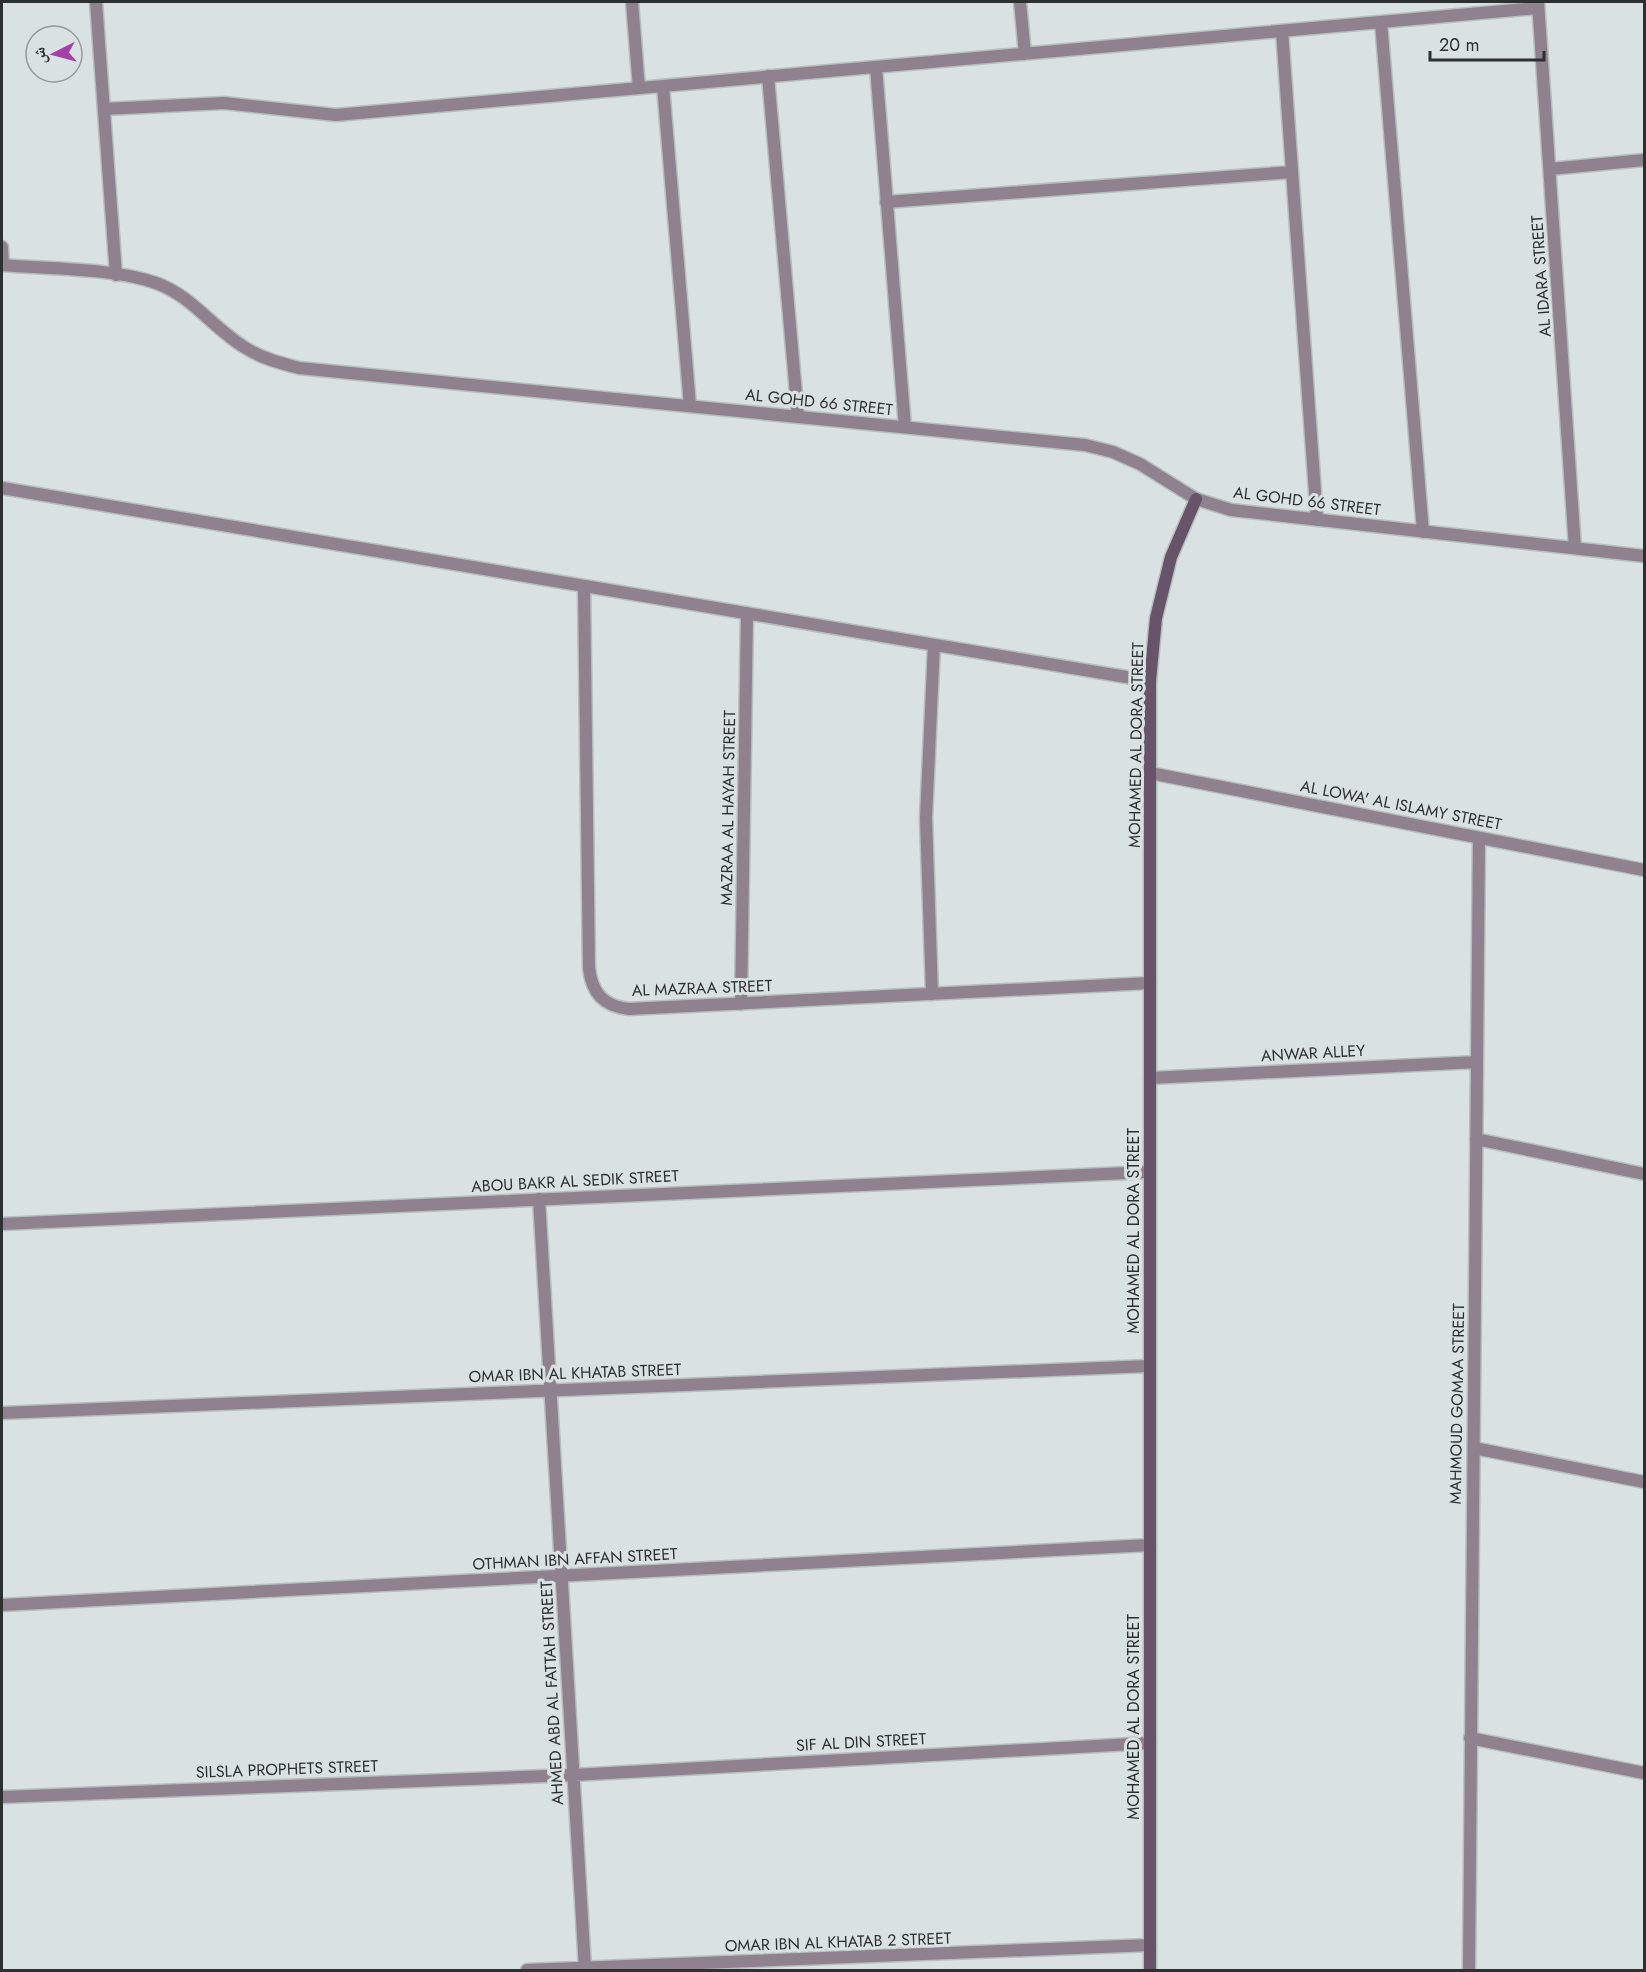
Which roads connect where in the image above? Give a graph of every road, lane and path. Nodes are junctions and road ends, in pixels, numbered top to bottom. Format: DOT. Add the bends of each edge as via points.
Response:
graph roads {
  1 [pos="96,2"];
  2 [pos="632,2"];
  3 [pos="1020,2"];
  4 [pos="1538,5"];
  5 [pos="1381,22"];
  6 [pos="1282,31"];
  7 [pos="1025,54"];
  8 [pos="876,67"];
  9 [pos="768,76"];
  10 [pos="663,86"];
  11 [pos="639,88"];
  12 [pos="104,108"];
  13 [pos="1644,160"];
  14 [pos="1550,169"];
  15 [pos="1292,172"];
  16 [pos="886,202"];
  17 [pos="2,247"];
  18 [pos="2,265"];
  19 [pos="116,275"];
  20 [pos="690,406"];
  21 [pos="798,417"];
  22 [pos="905,427"];
  23 [pos="2,488"];
  24 [pos="1196,499"];
  25 [pos="1317,520"];
  26 [pos="1423,532"];
  27 [pos="1575,548"];
  28 [pos="1644,556"];
  29 [pos="584,586"];
  30 [pos="747,613"];
  31 [pos="934,645"];
  32 [pos="1150,681"];
  33 [pos="1150,773"];
  34 [pos="1479,838"];
  35 [pos="1644,870"];
  36 [pos="1150,983"];
  37 [pos="932,994"];
  38 [pos="741,1004"];
  39 [pos="1477,1062"];
  40 [pos="1150,1078"];
  41 [pos="1476,1139"];
  42 [pos="1149,1172"];
  43 [pos="1644,1173"];
  44 [pos="539,1199"];
  45 [pos="2,1224"];
  46 [pos="1149,1366"];
  47 [pos="550,1390"];
  48 [pos="2,1413"];
  49 [pos="1474,1449"];
  50 [pos="1644,1482"];
  51 [pos="1150,1545"];
  52 [pos="561,1576"];
  53 [pos="2,1605"];
  54 [pos="1470,1738"];
  55 [pos="1150,1743"];
  56 [pos="1644,1773"];
  57 [pos="573,1775"];
  58 [pos="2,1797"];
  59 [pos="1150,1946"];
  60 [pos="585,1968"];
  61 [pos="527,1971"];
  62 [pos="1150,1971"];
  63 [pos="1469,1971"];
  1 -- 12 [label="street"];
  2 -- 11 [label="street"];
  3 -- 7 [label="street"];
  4 -- 5 [label="street"];
  4 -- 14 [label="street, AL IDARA STREET"];
  5 -- 6 [label="street"];
  5 -- 26 [label="street"];
  6 -- 7 [label="street"];
  6 -- 15 [label="street"];
  7 -- 8 [label="street"];
  8 -- 9 [label="street"];
  8 -- 16 [label="street"];
  9 -- 10 [label="street"];
  9 -- 21 [label="street"];
  10 -- 11 [label="street"];
  10 -- 20 [label="street"];
  11 -- 12 [label="street" via="336,115 224,103"];
  12 -- 19 [label="street"];
  13 -- 14 [label="street"];
  14 -- 27 [label="street, AL IDARA STREET"];
  15 -- 16 [label="street"];
  15 -- 25 [label="street"];
  16 -- 22 [label="street"];
  17 -- 18 [label="street"];
  18 -- 19 [label="street, AL GOHD 66 STREET"];
  19 -- 20 [label="street, AL GOHD 66 STREET" via="156,283 191,301 243,347 299,368"];
  20 -- 21 [label="street, AL GOHD 66 STREET"];
  21 -- 22 [label="street, AL GOHD 66 STREET"];
  22 -- 24 [label="street, AL GOHD 66 STREET" via="1085,445 1140,464"];
  23 -- 29 [label="street"];
  24 -- 25 [label="street, AL GOHD 66 STREET" via="1231,510"];
  24 -- 32 [label="street, MOHAMED AL DORA STREET" via="1171,557 1156,618"];
  25 -- 26 [label="street, AL GOHD 66 STREET"];
  26 -- 27 [label="street, AL GOHD 66 STREET"];
  27 -- 28 [label="street, AL GOHD 66 STREET"];
  29 -- 30 [label="street"];
  29 -- 38 [label="street, AL MAZRAA STREET" via="591,984 599,998 613,1007"];
  30 -- 31 [label="street"];
  30 -- 38 [label="street, MAZRAA AL HAYAH STREET"];
  31 -- 32 [label="street"];
  31 -- 37 [label="street" via="926,818"];
  32 -- 33 [label="street, MOHAMED AL DORA STREET"];
  33 -- 34 [label="street, AL LOWA' AL ISLAMY STREET"];
  33 -- 36 [label="street, MOHAMED AL DORA STREET"];
  34 -- 35 [label="street, AL LOWA' AL ISLAMY STREET"];
  34 -- 39 [label="street, MAHMOUD GOMAA STREET"];
  36 -- 37 [label="street, AL MAZRAA STREET"];
  36 -- 40 [label="street, MOHAMED AL DORA STREET"];
  37 -- 38 [label="street, AL MAZRAA STREET"];
  39 -- 40 [label="street, ANWAR ALLEY"];
  39 -- 41 [label="street, MAHMOUD GOMAA STREET"];
  40 -- 42 [label="street, MOHAMED AL DORA STREET"];
  41 -- 43 [label="street"];
  41 -- 49 [label="street, MAHMOUD GOMAA STREET"];
  42 -- 44 [label="street, ABOU BAKR AL SEDIK STREET"];
  42 -- 46 [label="street, MOHAMED AL DORA STREET"];
  44 -- 45 [label="street, ABOU BAKR AL SEDIK STREET"];
  44 -- 47 [label="street, AHMED ABD AL FATTAH STREET"];
  46 -- 47 [label="street, OMAR IBN AL KHATAB STREET"];
  46 -- 51 [label="street, MOHAMED AL DORA STREET"];
  47 -- 48 [label="street, OMAR IBN AL KHATAB STREET"];
  47 -- 52 [label="street, AHMED ABD AL FATTAH STREET"];
  49 -- 50 [label="street"];
  49 -- 54 [label="street, MAHMOUD GOMAA STREET"];
  51 -- 52 [label="street, OTHMAN IBN AFFAN STREET"];
  51 -- 55 [label="street, MOHAMED AL DORA STREET"];
  52 -- 53 [label="street, OTHMAN IBN AFFAN STREET"];
  52 -- 57 [label="street, AHMED ABD AL FATTAH STREET"];
  54 -- 56 [label="street"];
  54 -- 63 [label="street, MAHMOUD GOMAA STREET"];
  55 -- 57 [label="street, SIF AL DIN STREET"];
  55 -- 59 [label="street, MOHAMED AL DORA STREET"];
  57 -- 58 [label="street, SILSLA PROPHETS STREET"];
  57 -- 60 [label="street, AHMED ABD AL FATTAH STREET"];
  59 -- 60 [label="street, OMAR IBN AL KHATAB 2 STREET"];
  59 -- 62 [label="street, MOHAMED AL DORA STREET"];
  60 -- 61 [label="street, OMAR IBN AL KHATAB 2 STREET"];
}
